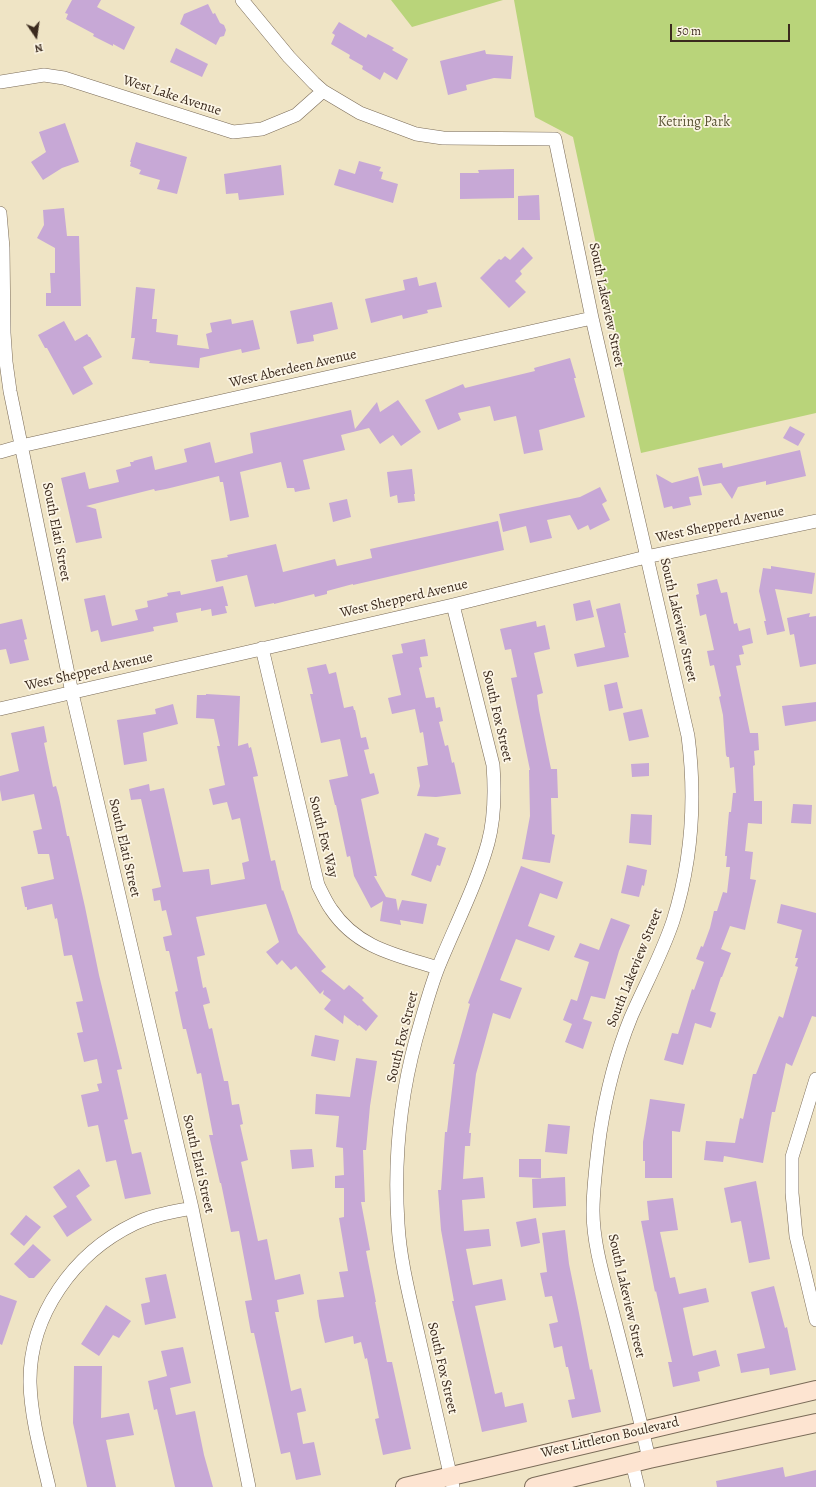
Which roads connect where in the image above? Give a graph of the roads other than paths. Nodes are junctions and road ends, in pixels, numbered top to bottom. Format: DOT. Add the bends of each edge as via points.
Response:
graph roads {
  1 [pos="242,0"];
  2 [pos="0,82"];
  3 [pos="323,91"];
  4 [pos="0,213"];
  5 [pos="592,318"];
  6 [pos="21,446"];
  7 [pos="0,452"];
  8 [pos="816,521"];
  9 [pos="646,557"];
  10 [pos="453,604"];
  11 [pos="262,648"];
  12 [pos="72,693"];
  13 [pos="0,710"];
  14 [pos="438,968"];
  15 [pos="816,1079"];
  16 [pos="192,1208"];
  17 [pos="816,1320"];
  18 [pos="816,1390"];
  19 [pos="816,1422"];
  20 [pos="643,1430"];
  21 [pos="641,1461"];
  22 [pos="452,1482"];
  23 [pos="49,1487"];
  24 [pos="249,1487"];
  25 [pos="405,1487"];
  26 [pos="534,1487"];
  27 [pos="638,1487"];
  1 -- 3 [label="street, South Lakeview Street" via="289,57"];
  2 -- 3 [label="street, West Lake Avenue" via="44,75 64,78 233,132 262,129 296,115"];
  3 -- 5 [label="street, South Lakeview Street" via="360,114 416,134 443,138 555,139"];
  4 -- 6 [label="street, South Elati Street" via="6,362"];
  5 -- 6 [label="street, West Aberdeen Avenue"];
  5 -- 9 [label="street, South Lakeview Street"];
  6 -- 7 [label="street, West Aberdeen Avenue"];
  6 -- 12 [label="street, South Elati Street"];
  8 -- 9 [label="street, West Shepperd Avenue"];
  9 -- 10 [label="street, West Shepperd Avenue"];
  9 -- 20 [label="street, South Lakeview Street" via="688,736 693,793 690,837 684,879 672,921 660,955 631,1018 609,1085 600,1134 593,1212 598,1256"];
  10 -- 11 [label="street, West Shepperd Avenue"];
  10 -- 14 [label="street, South Fox Street" via="493,765 495,799 488,842 470,893"];
  11 -- 12 [label="street, West Shepperd Avenue"];
  11 -- 14 [label="street, South Fox Way" via="318,885 330,909 344,925 375,948"];
  12 -- 13 [label="street, West Shepperd Avenue"];
  12 -- 16 [label="street, South Elati Street"];
  14 -- 22 [label="street, South Fox Street" via="416,1041 406,1088 399,1137 398,1226 403,1266"];
  15 -- 17 [label="street" via="792,1157 792,1193 796,1236"];
  16 -- 23 [label="street" via="159,1215 112,1236 74,1268 46,1312 37,1336 30,1382 32,1410"];
  16 -- 24 [label="street, South Elati Street"];
  18 -- 20 [label="main road, West Littleton Boulevard"];
  19 -- 21 [label="main road"];
  20 -- 21 [label="street, South Lakeview Street"];
  20 -- 22 [label="main road, West Littleton Boulevard"];
  21 -- 26 [label="main road"];
  21 -- 27 [label="street, South Lakeview Street"];
  22 -- 25 [label="main road, West Littleton Boulevard"];
}
